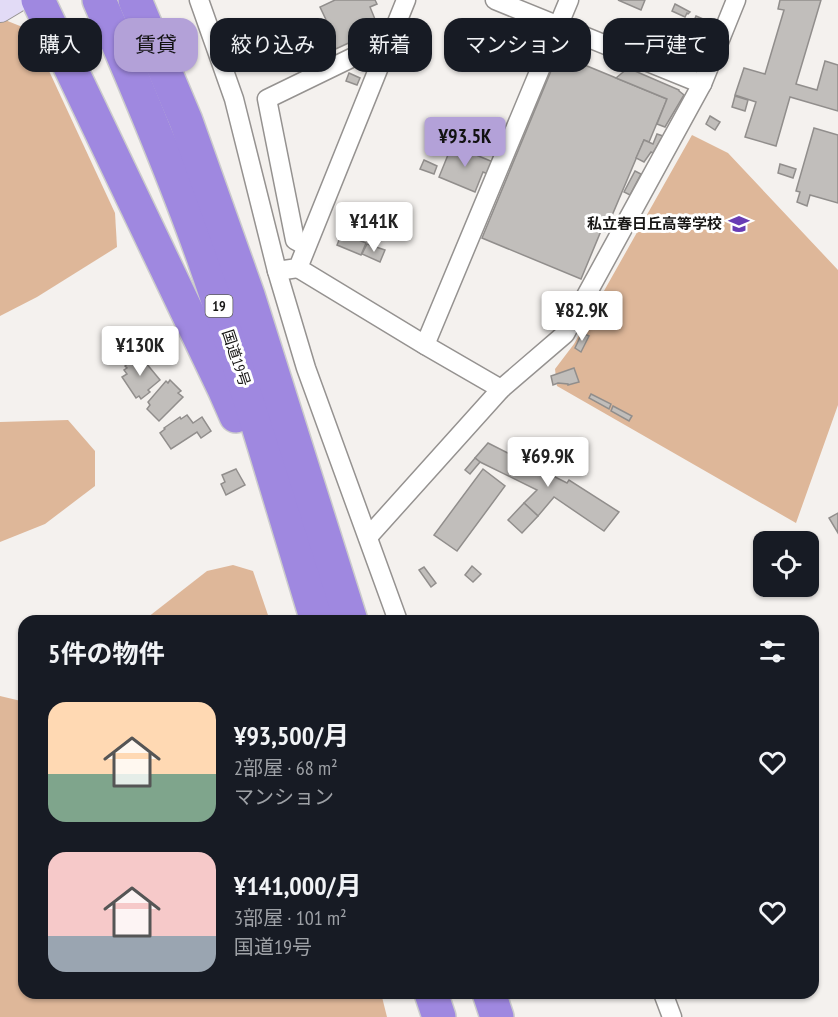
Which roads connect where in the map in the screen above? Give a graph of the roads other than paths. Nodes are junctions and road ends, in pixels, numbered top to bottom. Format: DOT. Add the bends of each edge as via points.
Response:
graph roads {
  1 [pos="15,0"];
  2 [pos="38,0"];
  3 [pos="99,0"];
  4 [pos="135,0"];
  5 [pos="199,0"];
  6 [pos="406,0"];
  7 [pos="495,0"];
  8 [pos="569,0"];
  9 [pos="736,0"];
  10 [pos="0,9"];
  11 [pos="399,18"];
  12 [pos="539,18"];
  13 [pos="561,18"];
  14 [pos="591,39"];
  15 [pos="348,60"];
  16 [pos="377,72"];
  17 [pos="539,72"];
  18 [pos="702,84"];
  19 [pos="306,246"];
  20 [pos="298,267"];
  21 [pos="277,271"];
  22 [pos="425,345"];
  23 [pos="501,388"];
  24 [pos="273,478"];
  25 [pos="368,537"];
  26 [pos="315,615"];
  27 [pos="349,615"];
  28 [pos="396,615"];
  29 [pos="412,999"];
  30 [pos="434,999"];
  31 [pos="469,999"];
  32 [pos="491,999"];
  33 [pos="665,999"];
  34 [pos="417,1017"];
  35 [pos="439,1017"];
  36 [pos="474,1017"];
  37 [pos="497,1017"];
  38 [pos="672,1017"];
  1 -- 10 [label="street"];
  2 -- 24 [label="highway" via="251,451"];
  3 -- 24 [label="highway, 国道19号 / 19" via="203,257"];
  4 -- 27 [label="highway, 国道19号 / 19" via="186,121 248,295"];
  5 -- 21 [label="street" via="234,99"];
  6 -- 11 [label="street"];
  7 -- 12 [label="street"];
  8 -- 13 [label="street"];
  9 -- 18 [label="street"];
  14 -- 18 [label="street"];
  15 -- 19 [label="street" via="267,99 295,240"];
  16 -- 19 [label="street"];
  17 -- 22 [label="street"];
  18 -- 23 [label="street" via="565,334"];
  19 -- 20 [label="street"];
  20 -- 21 [label="street"];
  20 -- 22 [label="street"];
  21 -- 25 [label="street" via="306,368"];
  22 -- 23 [label="street"];
  23 -- 25 [label="street"];
  24 -- 26 [label="highway, 国道19号 / 19"];
  25 -- 28 [label="street"];
  29 -- 34 [label="highway"];
  30 -- 35 [label="highway"];
  31 -- 36 [label="highway"];
  32 -- 37 [label="highway"];
  33 -- 38 [label="street"];
}
